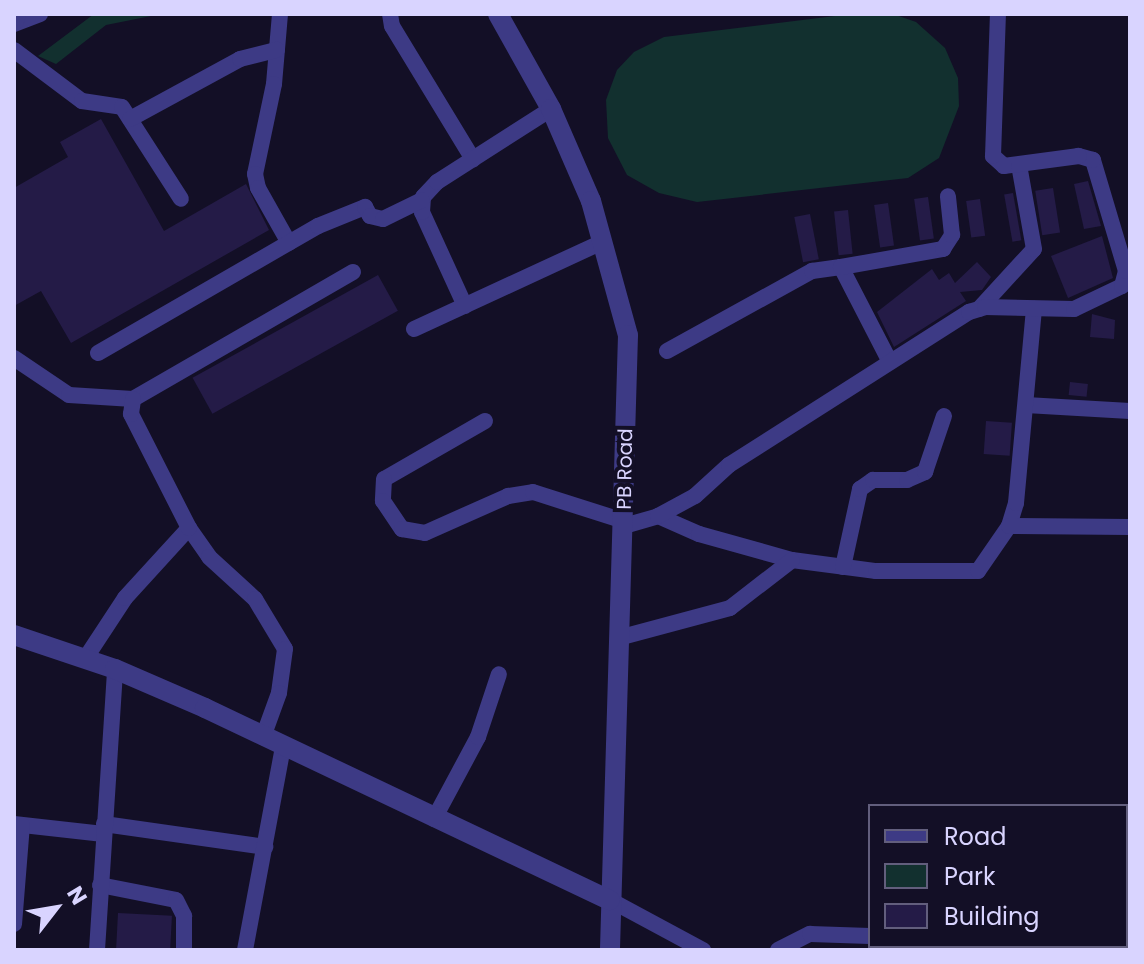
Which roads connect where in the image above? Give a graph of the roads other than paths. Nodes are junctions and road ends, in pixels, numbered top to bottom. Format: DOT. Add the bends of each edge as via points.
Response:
graph roads {
  1 [pos="16,14"];
  2 [pos="40,14"];
  3 [pos="280,14"];
  4 [pos="390,14"];
  5 [pos="498,14"];
  6 [pos="998,14"];
  7 [pos="14,22"];
  8 [pos="14,50"];
  9 [pos="277,50"];
  10 [pos="551,109"];
  11 [pos="130,119"];
  12 [pos="473,159"];
  13 [pos="1019,165"];
  14 [pos="948,196"];
  15 [pos="181,199"];
  16 [pos="422,200"];
  17 [pos="602,242"];
  18 [pos="289,243"];
  19 [pos="841,267"];
  20 [pos="353,272"];
  21 [pos="465,306"];
  22 [pos="979,309"];
  23 [pos="1034,309"];
  24 [pos="414,329"];
  25 [pos="667,351"];
  26 [pos="98,353"];
  27 [pos="14,358"];
  28 [pos="890,362"];
  29 [pos="133,399"];
  30 [pos="1026,405"];
  31 [pos="1130,411"];
  32 [pos="944,416"];
  33 [pos="485,421"];
  34 [pos="658,516"];
  35 [pos="624,524"];
  36 [pos="1009,526"];
  37 [pos="1130,527"];
  38 [pos="189,528"];
  39 [pos="792,560"];
  40 [pos="843,567"];
  41 [pos="14,635"];
  42 [pos="622,637"];
  43 [pos="85,659"];
  44 [pos="115,669"];
  45 [pos="499,674"];
  46 [pos="263,737"];
  47 [pos="283,746"];
  48 [pos="434,819"];
  49 [pos="18,824"];
  50 [pos="104,829"];
  51 [pos="265,847"];
  52 [pos="100,885"];
  53 [pos="610,900"];
  54 [pos="14,924"];
  55 [pos="868,936"];
  56 [pos="1091,948"];
  57 [pos="97,950"];
  58 [pos="184,950"];
  59 [pos="245,950"];
  60 [pos="610,950"];
  61 [pos="703,950"];
  62 [pos="778,950"];
  63 [pos="1130,950"];
  1 -- 7 [label="street"];
  2 -- 7 [label="street"];
  3 -- 9 [label="street"];
  4 -- 12 [label="street" via="392,26"];
  5 -- 10 [label="street, PB Road"];
  6 -- 13 [label="street" via="991,146 997,162"];
  8 -- 11 [label="street" via="82,101 122,107"];
  9 -- 11 [label="street" via="240,59"];
  9 -- 18 [label="street" via="255,174"];
  10 -- 12 [label="street"];
  10 -- 17 [label="street, PB Road" via="591,201"];
  11 -- 15 [label="street"];
  12 -- 16 [label="street" via="427,190"];
  13 -- 22 [label="street" via="1034,249"];
  13 -- 23 [label="street" via="1079,156 1093,160 1126,271 1122,286 1087,305"];
  14 -- 19 [label="street" via="952,235 943,249"];
  16 -- 18 [label="street" via="383,219 370,216 365,207"];
  16 -- 21 [label="street" via="422,212"];
  17 -- 21 [label="street"];
  17 -- 35 [label="street, PB Road" via="628,335"];
  18 -- 26 [label="street"];
  19 -- 25 [label="street" via="812,271"];
  19 -- 28 [label="street"];
  20 -- 29 [label="street"];
  21 -- 24 [label="street"];
  22 -- 23 [label="street"];
  22 -- 28 [label="street"];
  23 -- 30 [label="street"];
  27 -- 29 [label="street" via="69,395"];
  28 -- 34 [label="street"];
  29 -- 38 [label="street" via="131,414"];
  30 -- 31 [label="street"];
  30 -- 36 [label="street" via="1019,486"];
  32 -- 40 [label="street" via="925,472 907,480 873,480 860,489"];
  33 -- 35 [label="street" via="384,479 383,501 402,529 425,533 508,496 533,492"];
  34 -- 35 [label="street"];
  34 -- 39 [label="street" via="699,534"];
  35 -- 42 [label="street, PB Road"];
  36 -- 37 [label="street"];
  36 -- 40 [label="street" via="986,567 968,574"];
  38 -- 43 [label="street" via="125,598"];
  38 -- 46 [label="street" via="209,557 255,599 285,649 279,693"];
  39 -- 40 [label="street"];
  39 -- 42 [label="street" via="730,608"];
  41 -- 43 [label="street"];
  42 -- 53 [label="street, PB Road"];
  43 -- 44 [label="street"];
  44 -- 46 [label="street"];
  44 -- 50 [label="street"];
  45 -- 48 [label="street" via="478,737 449,782"];
  46 -- 47 [label="street"];
  47 -- 48 [label="street"];
  47 -- 51 [label="street"];
  48 -- 53 [label="street"];
  49 -- 50 [label="street"];
  49 -- 54 [label="street"];
  50 -- 51 [label="street"];
  50 -- 52 [label="street"];
  51 -- 59 [label="street"];
  52 -- 57 [label="street"];
  52 -- 58 [label="street" via="176,900 184,916"];
  53 -- 60 [label="street, PB Road"];
  53 -- 61 [label="street"];
  55 -- 62 [label="street" via="810,934"];
  56 -- 63 [label="street"];
}
